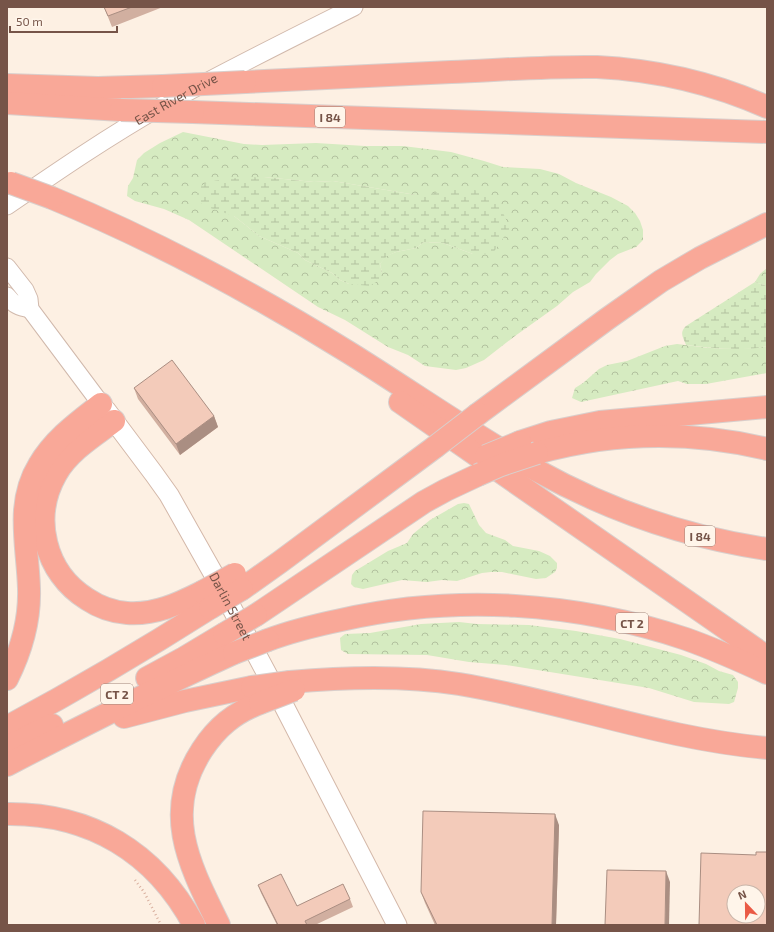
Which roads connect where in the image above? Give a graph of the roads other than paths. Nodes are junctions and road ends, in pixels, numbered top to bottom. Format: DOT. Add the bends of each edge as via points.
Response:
graph roads {
  1 [pos="354,7"];
  2 [pos="7,85"];
  3 [pos="7,103"];
  4 [pos="767,107"];
  5 [pos="767,123"];
  6 [pos="713,130"];
  7 [pos="767,132"];
  8 [pos="9,182"];
  9 [pos="7,206"];
  10 [pos="767,224"];
  11 [pos="7,267"];
  12 [pos="7,296"];
  13 [pos="263,301"];
  14 [pos="30,309"];
  15 [pos="767,407"];
  16 [pos="108,412"];
  17 [pos="528,448"];
  18 [pos="767,449"];
  19 [pos="767,549"];
  20 [pos="206,600"];
  21 [pos="229,644"];
  22 [pos="767,656"];
  23 [pos="767,673"];
  24 [pos="7,680"];
  25 [pos="256,695"];
  26 [pos="7,727"];
  27 [pos="78,728"];
  28 [pos="7,747"];
  29 [pos="767,748"];
  30 [pos="7,765"];
  31 [pos="7,814"];
  32 [pos="194,925"];
  33 [pos="219,925"];
  34 [pos="397,925"];
  1 -- 9 [label="street, East River Drive" via="162,106 91,149"];
  2 -- 4 [label="highway, bridge" via="98,88 163,86 587,67 642,71 680,78 729,92"];
  3 -- 6 [label="highway, I 84, bridge" via="121,110"];
  5 -- 6 [label="highway"];
  6 -- 7 [label="highway, I 84"];
  8 -- 13 [label="highway, I 84, bridge" via="94,216 215,274"];
  10 -- 20 [label="highway, bridge" via="661,281 366,498 277,548 238,581"];
  11 -- 14 [label="street, Darlin Street" via="25,290"];
  12 -- 14 [label="street" via="19,307"];
  13 -- 19 [label="highway, I 84" via="535,470 573,489 661,525 713,539"];
  13 -- 22 [label="highway" via="298,334 404,404"];
  14 -- 16 [label="street, Darlin Street"];
  15 -- 17 [label="highway" via="600,422 551,432"];
  16 -- 20 [label="highway" via="58,471 50,486 45,505 44,525 47,546 54,564 65,581 80,594 99,606 118,612 163,610"];
  16 -- 24 [label="highway" via="72,426 39,463 32,478 24,512 29,588 27,617 25,633"];
  16 -- 34 [label="main road, Darlin Street" via="169,496 213,573"];
  17 -- 18 [label="highway" via="663,436 718,439"];
  17 -- 21 [label="highway, CT 2, bridge" via="484,457 472,471 438,484 342,558 256,615"];
  20 -- 26 [label="highway" via="113,668"];
  21 -- 23 [label="highway, CT 2, bridge" via="268,640 329,622 407,608 466,605 526,607 592,615 651,628 709,647"];
  21 -- 27 [label="highway, CT 2" via="200,668"];
  21 -- 28 [label="highway, CT 2" via="184,658"];
  25 -- 27 [label="highway" via="185,701"];
  25 -- 29 [label="highway, bridge" via="314,680 392,678 436,681 524,697 702,739"];
  25 -- 33 [label="highway" via="246,709 220,728 209,740 193,765 182,800 181,823 187,852"];
  27 -- 30 [label="highway, CT 2"];
  31 -- 32 [label="highway" via="68,820 96,830 117,842 138,856 162,878"];
}
